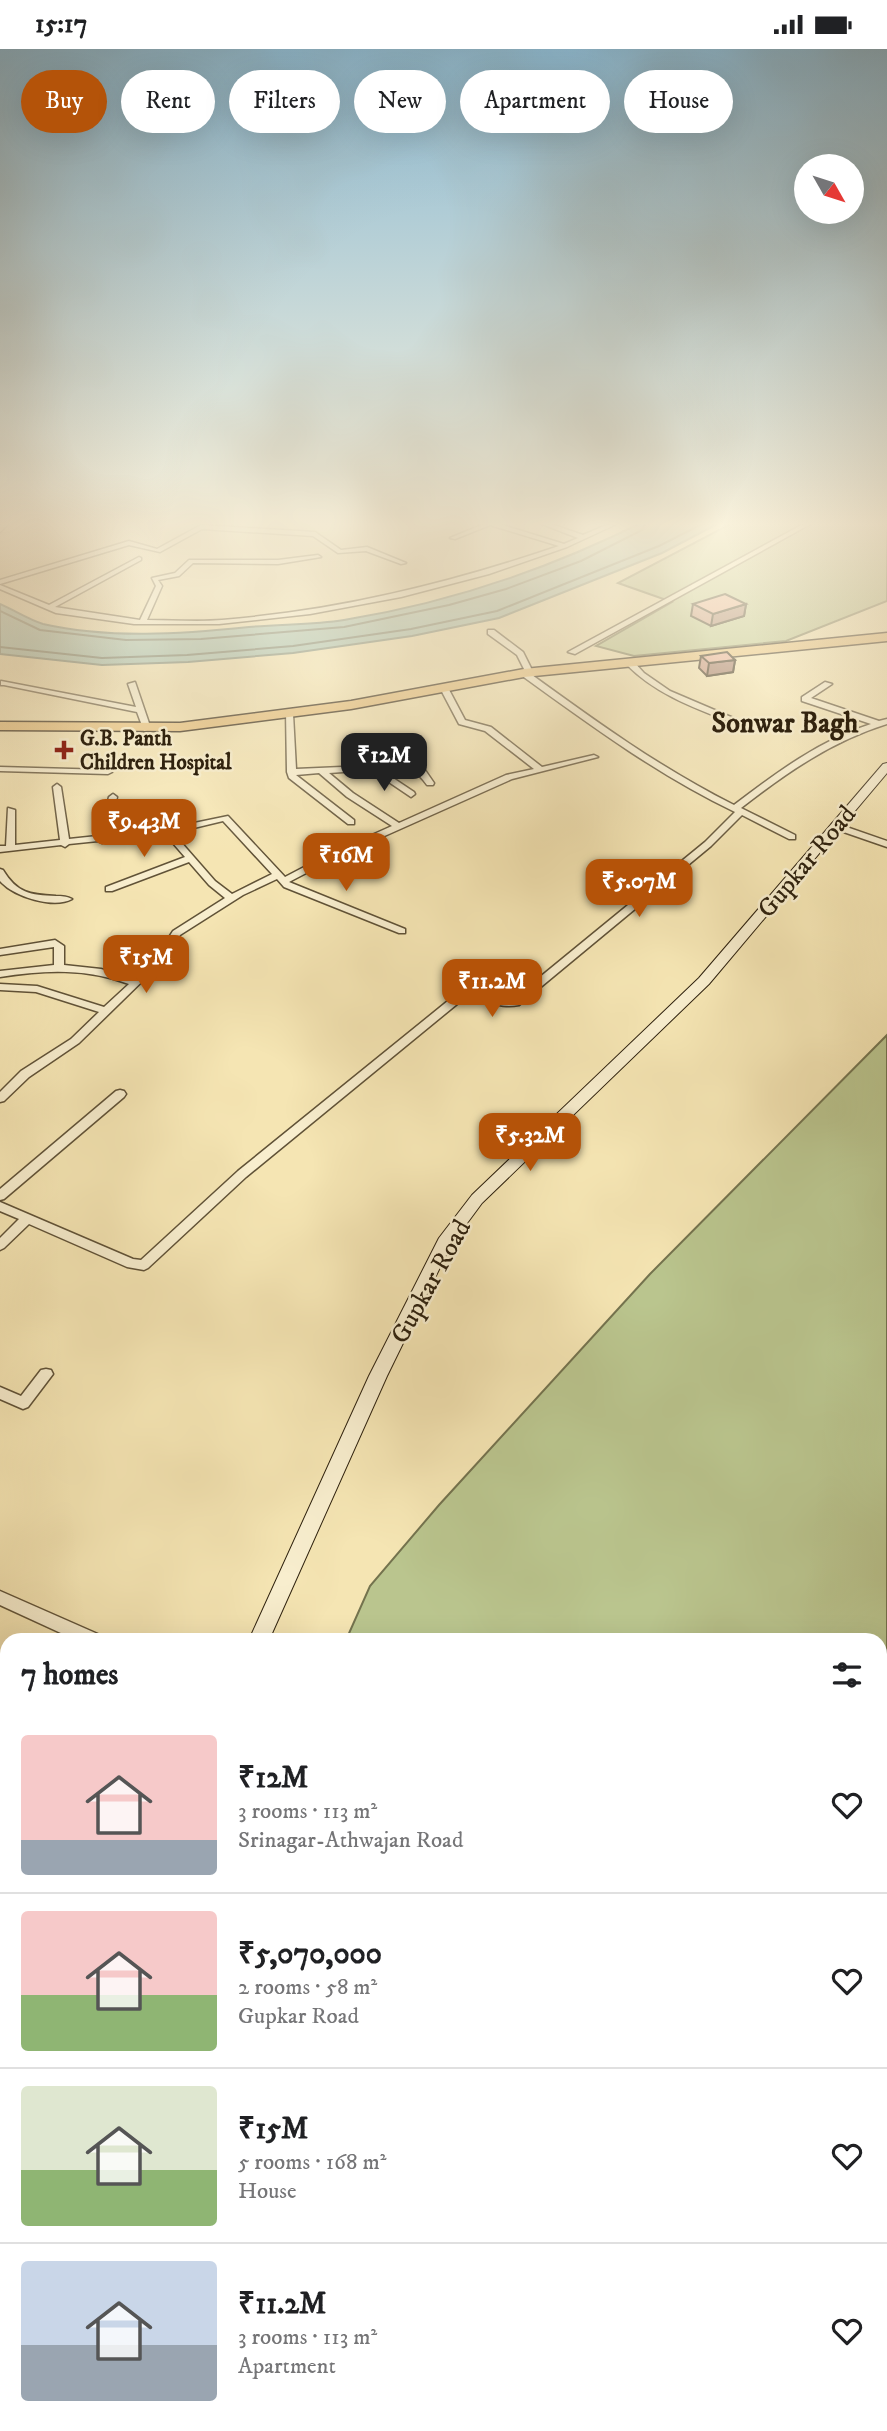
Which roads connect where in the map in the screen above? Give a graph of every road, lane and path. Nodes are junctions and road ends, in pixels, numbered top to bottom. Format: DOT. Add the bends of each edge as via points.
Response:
graph roads {
  1 [pos="491,632"];
  2 [pos="593,632"];
  3 [pos="868,632"];
  4 [pos="887,637"];
  5 [pos="855,639"];
  6 [pos="836,640"];
  7 [pos="572,652"];
  8 [pos="630,663"];
  9 [pos="526,671"];
  10 [pos="4,683"];
  11 [pos="132,684"];
  12 [pos="828,684"];
  13 [pos="444,688"];
  14 [pos="141,710"];
  15 [pos="289,714"];
  16 [pos="887,721"];
  17 [pos="741,723"];
  18 [pos="877,723"];
  19 [pos="0,726"];
  20 [pos="147,729"];
  21 [pos="594,757"];
  22 [pos="887,766"];
  23 [pos="373,768"];
  24 [pos="0,769"];
  25 [pos="540,769"];
  26 [pos="322,771"];
  27 [pos="108,772"];
  28 [pos="291,772"];
  29 [pos="430,783"];
  30 [pos="57,787"];
  31 [pos="411,794"];
  32 [pos="113,797"];
  33 [pos="11,810"];
  34 [pos="737,811"];
  35 [pos="351,822"];
  36 [pos="835,826"];
  37 [pos="400,827"];
  38 [pos="168,832"];
  39 [pos="792,837"];
  40 [pos="102,840"];
  41 [pos="65,844"];
  42 [pos="887,844"];
  43 [pos="5,848"];
  44 [pos="190,858"];
  45 [pos="0,872"];
  46 [pos="281,878"];
  47 [pos="109,889"];
  48 [pos="231,898"];
  49 [pos="67,899"];
  50 [pos="402,931"];
  51 [pos="0,952"];
  52 [pos="59,967"];
  53 [pos="0,974"];
  54 [pos="136,983"];
  55 [pos="0,987"];
  56 [pos="106,1011"];
  57 [pos="120,1094"];
  58 [pos="0,1098"];
  59 [pos="0,1196"];
  60 [pos="0,1206"];
  61 [pos="28,1218"];
  62 [pos="0,1245"];
  63 [pos="46,1374"];
  64 [pos="0,1392"];
  65 [pos="0,1598"];
  66 [pos="78,1633"];
  67 [pos="262,1633"];
  1 -- 9 [label="street" via="520,654"];
  2 -- 7 [label="street"];
  3 -- 5 [label="highway"];
  4 -- 5 [label="highway"];
  5 -- 6 [label="highway"];
  6 -- 8 [label="highway"];
  6 -- 9 [label="highway"];
  8 -- 9 [label="highway"];
  8 -- 17 [label="street" via="666,694"];
  9 -- 13 [label="highway"];
  9 -- 34 [label="street" via="616,740"];
  10 -- 14 [label="street"];
  11 -- 14 [label="street"];
  12 -- 18 [label="street" via="805,699"];
  13 -- 15 [label="highway"];
  13 -- 25 [label="street" via="460,720 488,729"];
  14 -- 20 [label="street"];
  15 -- 20 [label="highway"];
  15 -- 28 [label="street"];
  16 -- 18 [label="street"];
  18 -- 34 [label="street" via="810,753"];
  19 -- 20 [label="highway"];
  21 -- 25 [label="street"];
  22 -- 36 [label="main road, Gupkar Road"];
  23 -- 26 [label="street"];
  23 -- 29 [label="street" via="415,767"];
  23 -- 31 [label="street"];
  24 -- 27 [label="street"];
  25 -- 37 [label="street" via="509,777"];
  26 -- 28 [label="street"];
  26 -- 37 [label="street"];
  28 -- 35 [label="street" via="300,785"];
  30 -- 41 [label="street"];
  32 -- 40 [label="street" via="110,811 99,811"];
  33 -- 43 [label="street"];
  34 -- 39 [label="street"];
  34 -- 61 [label="street" via="708,844 515,1003 504,1005 470,995 458,998 242,1174 144,1265 131,1264"];
  36 -- 42 [label="street"];
  36 -- 67 [label="main road, Gupkar Road" via="704,981 477,1199 445,1242 377,1376"];
  37 -- 46 [label="street"];
  38 -- 40 [label="street"];
  38 -- 44 [label="street"];
  38 -- 46 [label="street" via="225,818"];
  40 -- 41 [label="street"];
  41 -- 43 [label="street"];
  44 -- 47 [label="street"];
  44 -- 48 [label="street"];
  45 -- 49 [label="street" via="7,884 27,897"];
  46 -- 48 [label="street"];
  46 -- 50 [label="street" via="293,888"];
  48 -- 54 [label="street" via="176,933 166,952"];
  51 -- 52 [label="street" via="55,943"];
  52 -- 53 [label="street"];
  52 -- 54 [label="street" via="96,969"];
  54 -- 56 [label="street"];
  55 -- 56 [label="street" via="37,989"];
  56 -- 58 [label="street" via="65,1050 25,1074"];
  57 -- 59 [label="street"];
  60 -- 61 [label="street"];
  61 -- 62 [label="street"];
  63 -- 64 [label="street" via="23,1403"];
  65 -- 66 [label="street"];
}
